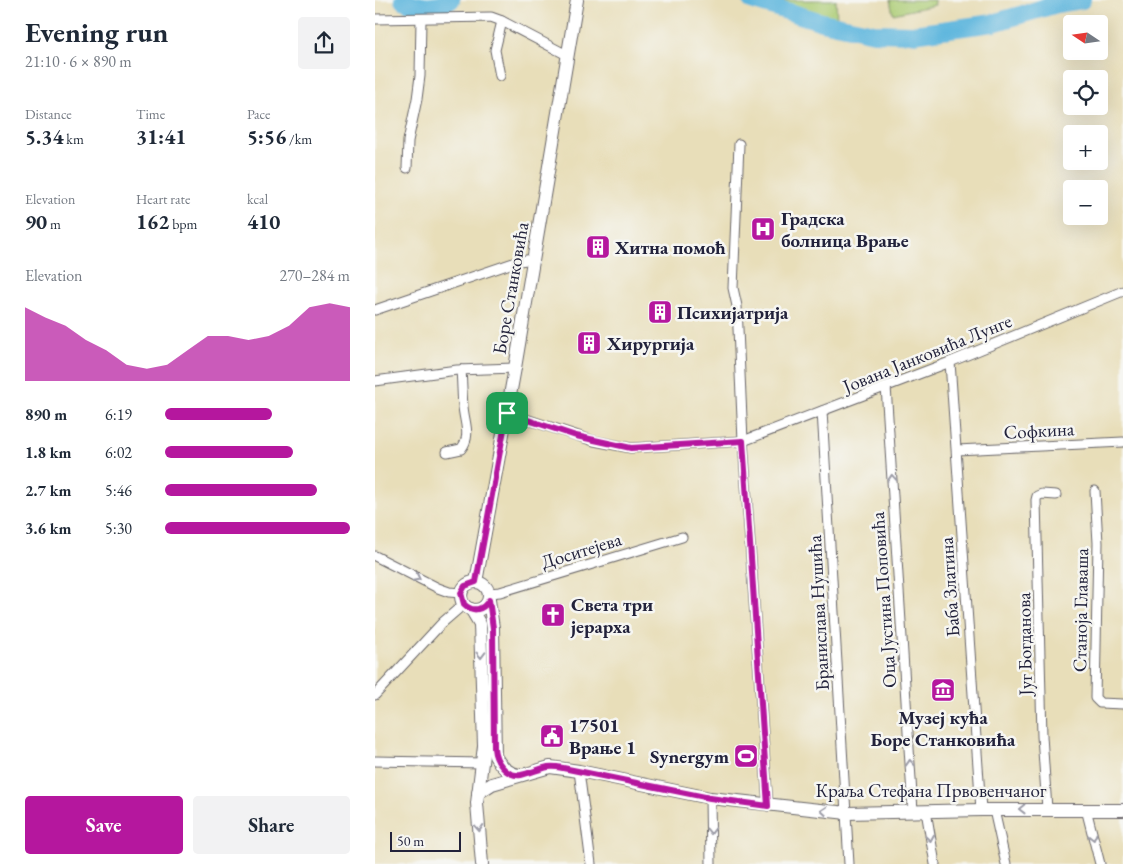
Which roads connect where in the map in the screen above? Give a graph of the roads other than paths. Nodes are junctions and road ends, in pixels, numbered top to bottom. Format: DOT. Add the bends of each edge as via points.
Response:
graph roads {
  1 [pos="577,0"];
  2 [pos="375,19"];
  3 [pos="421,19"];
  4 [pos="502,21"];
  5 [pos="567,55"];
  6 [pos="500,76"];
  7 [pos="739,144"];
  8 [pos="407,168"];
  9 [pos="534,259"];
  10 [pos="1123,291"];
  11 [pos="375,310"];
  12 [pos="950,362"];
  13 [pos="515,368"];
  14 [pos="461,370"];
  15 [pos="375,381"];
  16 [pos="886,386"];
  17 [pos="822,412"];
  18 [pos="507,413"];
  19 [pos="743,441"];
  20 [pos="1123,442"];
  21 [pos="957,450"];
  22 [pos="447,452"];
  23 [pos="1095,492"];
  24 [pos="1056,495"];
  25 [pos="682,536"];
  26 [pos="375,556"];
  27 [pos="476,582"];
  28 [pos="489,597"];
  29 [pos="465,602"];
  30 [pos="375,695"];
  31 [pos="1123,704"];
  32 [pos="375,761"];
  33 [pos="483,763"];
  34 [pos="579,770"];
  35 [pos="519,775"];
  36 [pos="478,793"];
  37 [pos="710,798"];
  38 [pos="768,806"];
  39 [pos="1047,809"];
  40 [pos="1086,809"];
  41 [pos="981,810"];
  42 [pos="994,810"];
  43 [pos="1123,810"];
  44 [pos="913,811"];
  45 [pos="926,811"];
  46 [pos="847,813"];
  47 [pos="482,864"];
  48 [pos="591,864"];
  49 [pos="711,864"];
  50 [pos="849,864"];
  51 [pos="935,864"];
  52 [pos="1006,864"];
  53 [pos="1100,864"];
  1 -- 5 [label="street, Боре Станковића"];
  2 -- 3 [label="street"];
  3 -- 4 [label="street" via="483,16"];
  3 -- 8 [label="street" via="420,76 408,141"];
  4 -- 5 [label="street"];
  4 -- 6 [label="street" via="495,50"];
  5 -- 9 [label="street, Боре Станковића"];
  7 -- 19 [label="street" via="733,288 737,306"];
  9 -- 11 [label="street" via="519,261"];
  9 -- 13 [label="street, Боре Станковића"];
  10 -- 12 [label="street, Јована Јанковића Лунге"];
  12 -- 16 [label="street, Јована Јанковића Лунге"];
  12 -- 21 [label="street, Баба Златина"];
  13 -- 14 [label="street"];
  13 -- 18 [label="street, Боре Станковића"];
  14 -- 15 [label="street"];
  14 -- 22 [label="street" via="467,439 461,449"];
  16 -- 17 [label="street, Јована Јанковића Лунге"];
  44 -- 16 [label="street, Оца Јустина Поповића, one-way"];
  17 -- 19 [label="street, Јована Јанковића Лунге"];
  17 -- 46 [label="street, Бранислава Нушића"];
  18 -- 19 [label="street, Јована Јанковића Лунге" via="585,439 631,448"];
  18 -- 27 [label="street, Боре Станковића"];
  19 -- 38 [label="street"];
  20 -- 21 [label="street, Софкина"];
  21 -- 41 [label="street, Баба Златина"];
  23 -- 31 [label="street, Станоја Главаша" via="1095,698 1101,703"];
  24 -- 39 [label="street, Југ Богданова" via="1042,494 1036,500"];
  25 -- 28 [label="street, Доситејева"];
  26 -- 29 [label="street, one-way"];
  27 -- 28 [label="street" via="485,585"];
  27 -- 29 [label="street" via="465,586"];
  28 -- 29 [label="street" via="479,609"];
  28 -- 35 [label="street" via="493,628 495,756 502,767"];
  29 -- 30 [label="street"];
  29 -- 33 [label="street, one-way" via="480,624"];
  32 -- 33 [label="street"];
  33 -- 36 [label="street"];
  34 -- 35 [label="street, Краља Стефана Првовенчаног" via="550,766"];
  34 -- 37 [label="street, Краља Стефана Првовенчаног"];
  34 -- 48 [label="street"];
  35 -- 36 [label="street, Краља Стефана Првовенчаног" via="492,784"];
  36 -- 47 [label="street, one-way"];
  37 -- 38 [label="street, Краља Стефана Првовенчаног"];
  37 -- 49 [label="street, one-way"];
  46 -- 38 [label="street, Краља Стефана Првовенчаног, one-way"];
  39 -- 40 [label="street, Краља Стефана Првовенчаног"];
  39 -- 42 [label="street, Краља Стефана Првовенчаног, one-way"];
  40 -- 43 [label="street, Краља Стефана Првовенчаног"];
  40 -- 53 [label="street, one-way"];
  41 -- 42 [label="street, Краља Стефана Првовенчаног"];
  41 -- 45 [label="street, Краља Стефана Првовенчаног"];
  42 -- 52 [label="street"];
  44 -- 45 [label="street, Краља Стефана Првовенчаног"];
  44 -- 46 [label="street, Краља Стефана Првовенчаног"];
  45 -- 51 [label="street, one-way"];
  46 -- 50 [label="street, Бранислава Нушића"];
}
